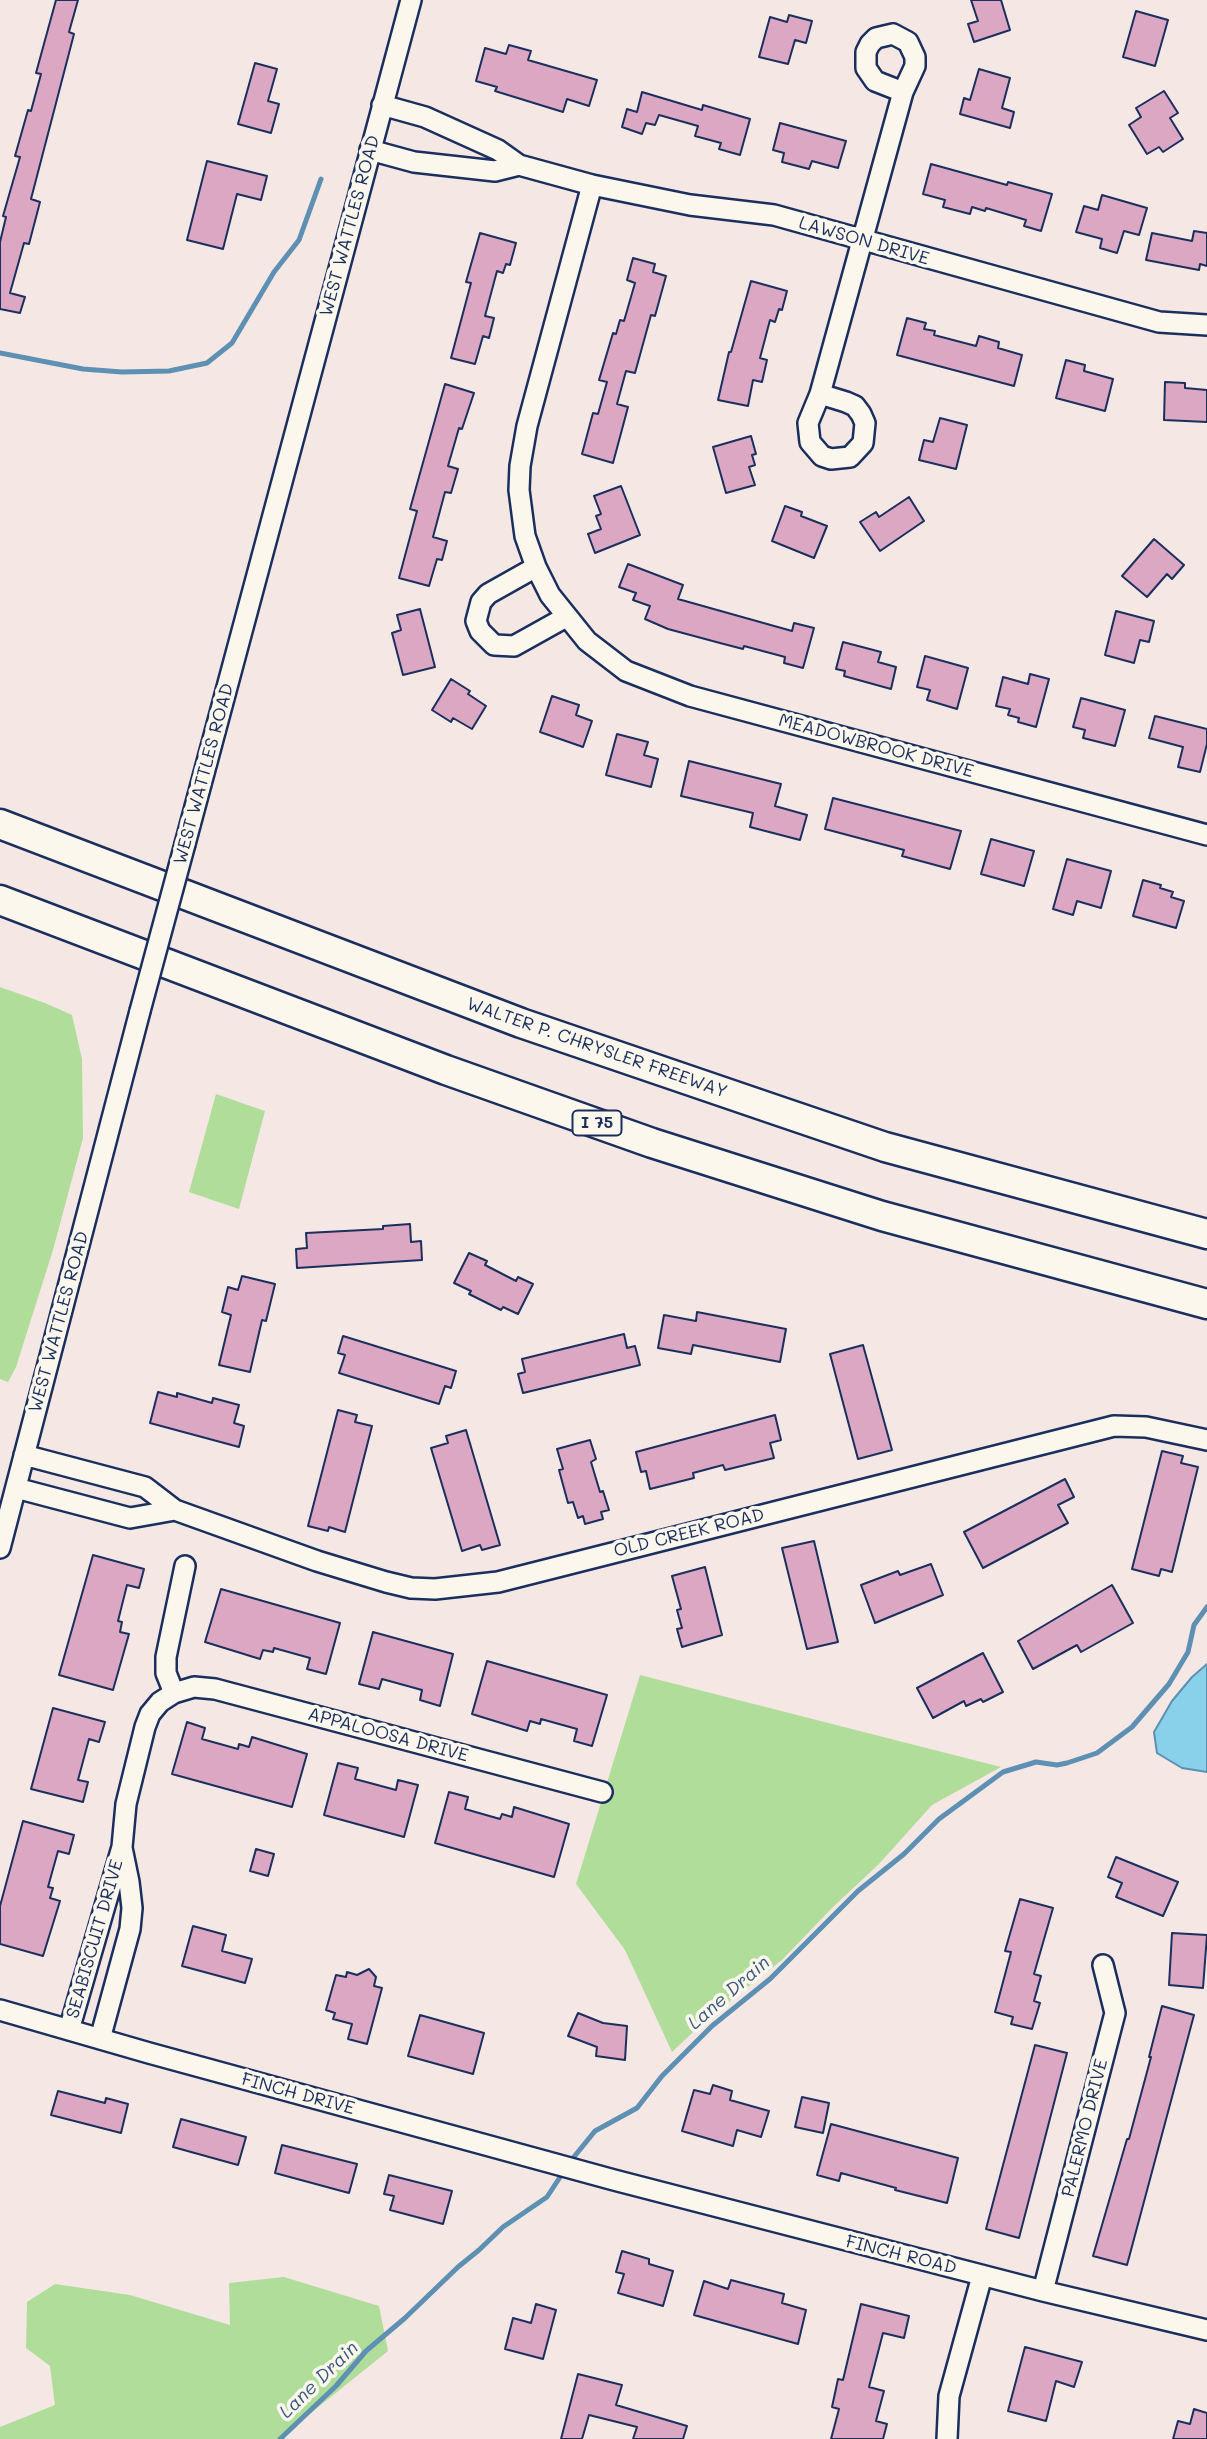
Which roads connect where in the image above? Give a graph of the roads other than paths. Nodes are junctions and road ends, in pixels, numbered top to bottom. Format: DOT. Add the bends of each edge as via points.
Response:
graph roads {
  1 [pos="411,0"];
  2 [pos="903,92"];
  3 [pos="382,105"];
  4 [pos="370,150"];
  5 [pos="519,165"];
  6 [pos="592,185"];
  7 [pos="863,242"];
  8 [pos="1207,325"];
  9 [pos="820,394"];
  10 [pos="536,568"];
  11 [pos="566,617"];
  12 [pos="0,824"];
  13 [pos="1207,835"];
  14 [pos="0,900"];
  15 [pos="1207,1234"];
  16 [pos="1207,1304"];
  17 [pos="1207,1440"];
  18 [pos="24,1455"];
  19 [pos="16,1488"];
  20 [pos="175,1510"];
  21 [pos="0,1548"];
  22 [pos="185,1566"];
  23 [pos="174,1693"];
  24 [pos="603,1792"];
  25 [pos="122,1847"];
  26 [pos="1103,1965"];
  27 [pos="0,2010"];
  28 [pos="69,2031"];
  29 [pos="100,2039"];
  30 [pos="597,2175"];
  31 [pos="982,2276"];
  32 [pos="1043,2291"];
  33 [pos="1207,2330"];
  34 [pos="947,2439"];
  1 -- 3 [label="street, WEST WATTLES ROAD"];
  2 -- 7 [label="street"];
  3 -- 4 [label="street, WEST WATTLES ROAD"];
  3 -- 5 [label="street, LAWSON DRIVE" via="425,117 498,150"];
  4 -- 5 [label="street, LAWSON DRIVE" via="414,162 495,171"];
  4 -- 18 [label="street, WEST WATTLES ROAD, bridge"];
  5 -- 6 [label="street, LAWSON DRIVE"];
  6 -- 7 [label="street, LAWSON DRIVE" via="690,205 774,215"];
  6 -- 10 [label="street, MEADOWBROOK DRIVE" via="520,466 521,514"];
  7 -- 8 [label="street, LAWSON DRIVE" via="1159,322"];
  7 -- 9 [label="street"];
  10 -- 11 [label="street, MEADOWBROOK DRIVE"];
  10 -- 11 [label="street" via="488,594 476,621 480,631 494,645 514,646"];
  11 -- 13 [label="street, MEADOWBROOK DRIVE" via="619,667 690,696"];
  12 -- 15 [label="highway, WALTER P. CHRYSLER FREEWAY" via="521,1023 885,1147"];
  14 -- 16 [label="highway, I 75" via="446,1070 652,1143 882,1216"];
  17 -- 20 [label="street, OLD CREEK ROAD" via="1146,1427 1114,1426 510,1579 435,1590 375,1579"];
  18 -- 19 [label="street, WEST WATTLES ROAD"];
  18 -- 20 [label="street, OLD CREEK ROAD" via="145,1487"];
  19 -- 20 [label="street, OLD CREEK ROAD" via="130,1518"];
  19 -- 21 [label="street, WEST WATTLES ROAD"];
  22 -- 23 [label="street" via="166,1657"];
  23 -- 24 [label="street, APPALOOSA DRIVE" via="194,1687 215,1689"];
  23 -- 25 [label="street, SEABISCUIT DRIVE" via="160,1702 145,1727 126,1804"];
  25 -- 28 [label="street, SEABISCUIT DRIVE"];
  25 -- 29 [label="street, SEABISCUIT DRIVE" via="132,1908 130,1929"];
  26 -- 32 [label="street, PALERMO DRIVE" via="1115,2012"];
  27 -- 28 [label="street, FINCH DRIVE"];
  28 -- 29 [label="street, FINCH DRIVE"];
  29 -- 30 [label="street, FINCH DRIVE"];
  30 -- 31 [label="street, FINCH ROAD"];
  31 -- 32 [label="street, FINCH ROAD"];
  31 -- 34 [label="street" via="949,2396"];
  32 -- 33 [label="street, FINCH ROAD"];
}
